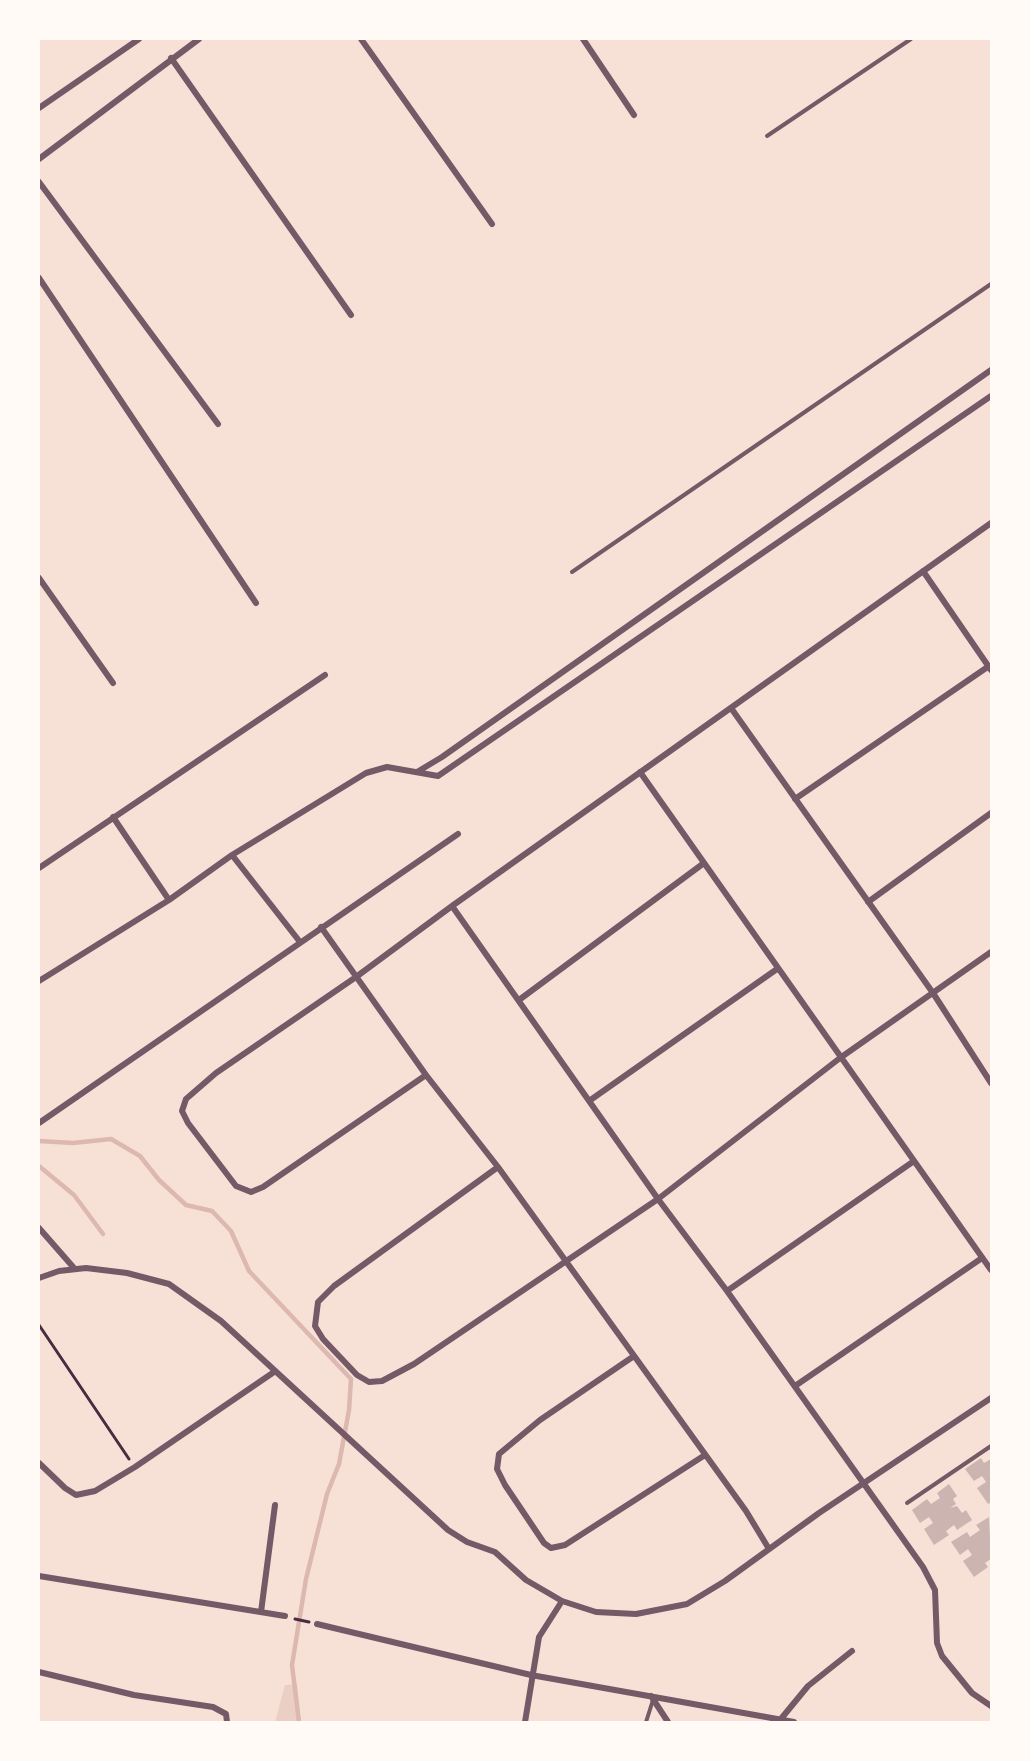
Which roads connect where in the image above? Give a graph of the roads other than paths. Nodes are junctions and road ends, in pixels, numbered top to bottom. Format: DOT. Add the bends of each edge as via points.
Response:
graph roads {
  1 [pos="139,39"];
  2 [pos="199,39"];
  3 [pos="361,39"];
  4 [pos="583,39"];
  5 [pos="911,39"];
  6 [pos="171,58"];
  7 [pos="39,108"];
  8 [pos="634,115"];
  9 [pos="767,136"];
  10 [pos="39,159"];
  11 [pos="39,182"];
  12 [pos="492,224"];
  13 [pos="39,278"];
  14 [pos="991,284"];
  15 [pos="351,315"];
  16 [pos="991,370"];
  17 [pos="991,396"];
  18 [pos="218,424"];
  19 [pos="991,523"];
  20 [pos="923,571"];
  21 [pos="572,572"];
  22 [pos="39,578"];
  23 [pos="256,603"];
  24 [pos="990,668"];
  25 [pos="325,675"];
  26 [pos="113,683"];
  27 [pos="731,708"];
  28 [pos="417,772"];
  29 [pos="640,772"];
  30 [pos="795,799"];
  31 [pos="991,813"];
  32 [pos="113,817"];
  33 [pos="458,834"];
  34 [pos="232,855"];
  35 [pos="704,863"];
  36 [pos="39,868"];
  37 [pos="169,900"];
  38 [pos="868,902"];
  39 [pos="452,906"];
  40 [pos="321,927"];
  41 [pos="300,942"];
  42 [pos="991,952"];
  43 [pos="777,969"];
  44 [pos="356,977"];
  45 [pos="39,981"];
  46 [pos="933,993"];
  47 [pos="519,1000"];
  48 [pos="840,1058"];
  49 [pos="426,1075"];
  50 [pos="991,1083"];
  51 [pos="590,1101"];
  52 [pos="41,1122"];
  53 [pos="914,1161"];
  54 [pos="498,1167"];
  55 [pos="658,1199"];
  56 [pos="39,1228"];
  57 [pos="982,1258"];
  58 [pos="566,1262"];
  59 [pos="74,1268"];
  60 [pos="991,1270"];
  61 [pos="39,1278"];
  62 [pos="727,1291"];
  63 [pos="634,1356"];
  64 [pos="274,1372"];
  65 [pos="795,1386"];
  66 [pos="991,1398"];
  67 [pos="991,1446"];
  68 [pos="705,1455"];
  69 [pos="39,1463"];
  70 [pos="864,1484"];
  71 [pos="907,1503"];
  72 [pos="275,1505"];
  73 [pos="770,1549"];
  74 [pos="39,1576"];
  75 [pos="561,1601"];
  76 [pos="261,1612"];
  77 [pos="287,1617"];
  78 [pos="317,1624"];
  79 [pos="852,1651"];
  80 [pos="39,1672"];
  81 [pos="531,1675"];
  82 [pos="652,1698"];
  83 [pos="991,1706"];
  84 [pos="780,1720"];
  85 [pos="227,1722"];
  86 [pos="525,1722"];
  87 [pos="646,1722"];
  88 [pos="668,1722"];
  89 [pos="794,1722"];
  1 -- 7 [label="street"];
  2 -- 6 [label="street"];
  3 -- 12 [label="street"];
  4 -- 8 [label="street"];
  5 -- 9 [label="lane"];
  6 -- 10 [label="street"];
  6 -- 15 [label="street"];
  11 -- 18 [label="street"];
  13 -- 23 [label="street"];
  14 -- 21 [label="lane"];
  16 -- 28 [label="street"];
  17 -- 28 [label="street" via="438,776"];
  19 -- 20 [label="street"];
  20 -- 24 [label="street"];
  20 -- 27 [label="street"];
  22 -- 26 [label="street"];
  24 -- 30 [label="street"];
  25 -- 32 [label="street"];
  27 -- 29 [label="street"];
  27 -- 30 [label="street"];
  28 -- 34 [label="street" via="387,767 366,773"];
  29 -- 35 [label="street"];
  29 -- 39 [label="street"];
  30 -- 38 [label="street"];
  31 -- 38 [label="street"];
  32 -- 36 [label="street"];
  32 -- 37 [label="street"];
  33 -- 40 [label="street"];
  34 -- 37 [label="street"];
  34 -- 41 [label="street"];
  35 -- 43 [label="street"];
  35 -- 47 [label="street"];
  37 -- 45 [label="street"];
  38 -- 46 [label="street"];
  39 -- 44 [label="street"];
  39 -- 47 [label="street"];
  40 -- 41 [label="street"];
  40 -- 44 [label="street"];
  41 -- 52 [label="street"];
  42 -- 46 [label="street"];
  43 -- 48 [label="street"];
  43 -- 51 [label="street"];
  44 -- 49 [label="street"];
  44 -- 49 [label="street" via="216,1073 186,1099 184,1117 236,1186 256,1191"];
  46 -- 48 [label="street"];
  46 -- 50 [label="street"];
  47 -- 51 [label="street"];
  48 -- 53 [label="street"];
  48 -- 55 [label="street"];
  49 -- 54 [label="street"];
  51 -- 55 [label="street"];
  53 -- 57 [label="street"];
  53 -- 62 [label="street"];
  54 -- 58 [label="street"];
  54 -- 58 [label="street" via="324,1294 318,1302 315,1326 323,1339 357,1375 374,1382 401,1372"];
  55 -- 58 [label="street"];
  55 -- 62 [label="street"];
  56 -- 59 [label="street"];
  57 -- 60 [label="street"];
  57 -- 65 [label="street"];
  58 -- 63 [label="street"];
  59 -- 61 [label="street"];
  59 -- 64 [label="street" via="128,1273 169,1284 221,1321"];
  62 -- 65 [label="street"];
  63 -- 68 [label="street"];
  63 -- 68 [label="street" via="540,1420 499,1454 497,1469 533,1527 551,1548 556,1548"];
  64 -- 69 [label="street" via="95,1491 76,1495"];
  64 -- 75 [label="street" via="447,1530 495,1552 526,1580"];
  65 -- 70 [label="street"];
  66 -- 70 [label="street"];
  67 -- 71 [label="lane"];
  68 -- 73 [label="street"];
  70 -- 73 [label="street"];
  70 -- 83 [label="street" via="931,1580 937,1602 937,1643 942,1656 972,1693"];
  72 -- 76 [label="street"];
  73 -- 75 [label="street" via="687,1604 636,1614 596,1612"];
  74 -- 76 [label="street"];
  75 -- 81 [label="street" via="538,1637"];
  76 -- 77 [label="street"];
  78 -- 81 [label="street"];
  79 -- 84 [label="street" via="808,1686"];
  80 -- 85 [label="street" via="113,1690 213,1707 223,1711"];
  81 -- 82 [label="street"];
  81 -- 86 [label="street"];
  82 -- 84 [label="street"];
  82 -- 87 [label="lane"];
  82 -- 88 [label="street"];
  84 -- 89 [label="street"];
}
